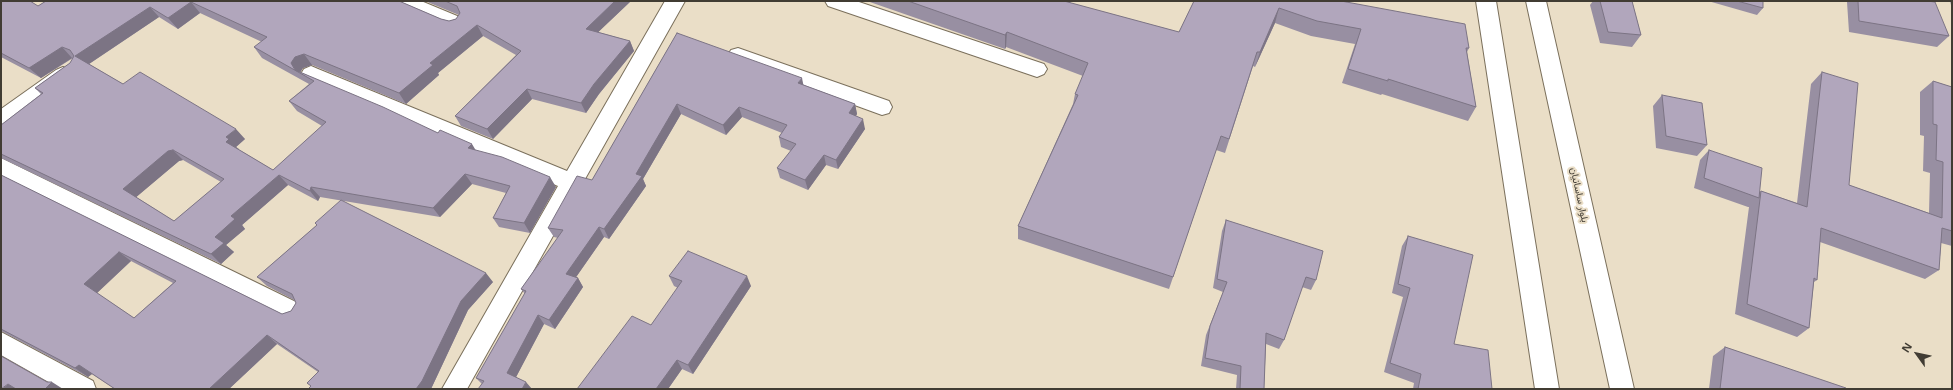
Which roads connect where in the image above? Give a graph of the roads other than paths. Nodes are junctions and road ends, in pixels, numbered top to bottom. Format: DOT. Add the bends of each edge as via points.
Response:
graph roads {
  1 [pos="404,1"];
  2 [pos="675,1"];
  3 [pos="835,1"];
  4 [pos="1486,1"];
  5 [pos="1536,1"];
  6 [pos="456,23"];
  7 [pos="719,48"];
  8 [pos="73,67"];
  9 [pos="1037,69"];
  10 [pos="311,74"];
  11 [pos="882,107"];
  12 [pos="1,120"];
  13 [pos="1,167"];
  14 [pos="572,182"];
  15 [pos="292,311"];
  16 [pos="1,343"];
  17 [pos="84,389"];
  18 [pos="454,389"];
  19 [pos="1547,389"];
  20 [pos="1622,389"];
  1 -- 6 [label="main road"];
  2 -- 14 [label="main road" via="668,30"];
  3 -- 9 [label="main road"];
  4 -- 19 [label="main road"];
  5 -- 20 [label="main road, بلوار ساسانیان"];
  7 -- 11 [label="main road"];
  8 -- 12 [label="main road"];
  10 -- 14 [label="main road"];
  13 -- 15 [label="main road"];
  14 -- 18 [label="main road"];
  16 -- 17 [label="main road"];
}
